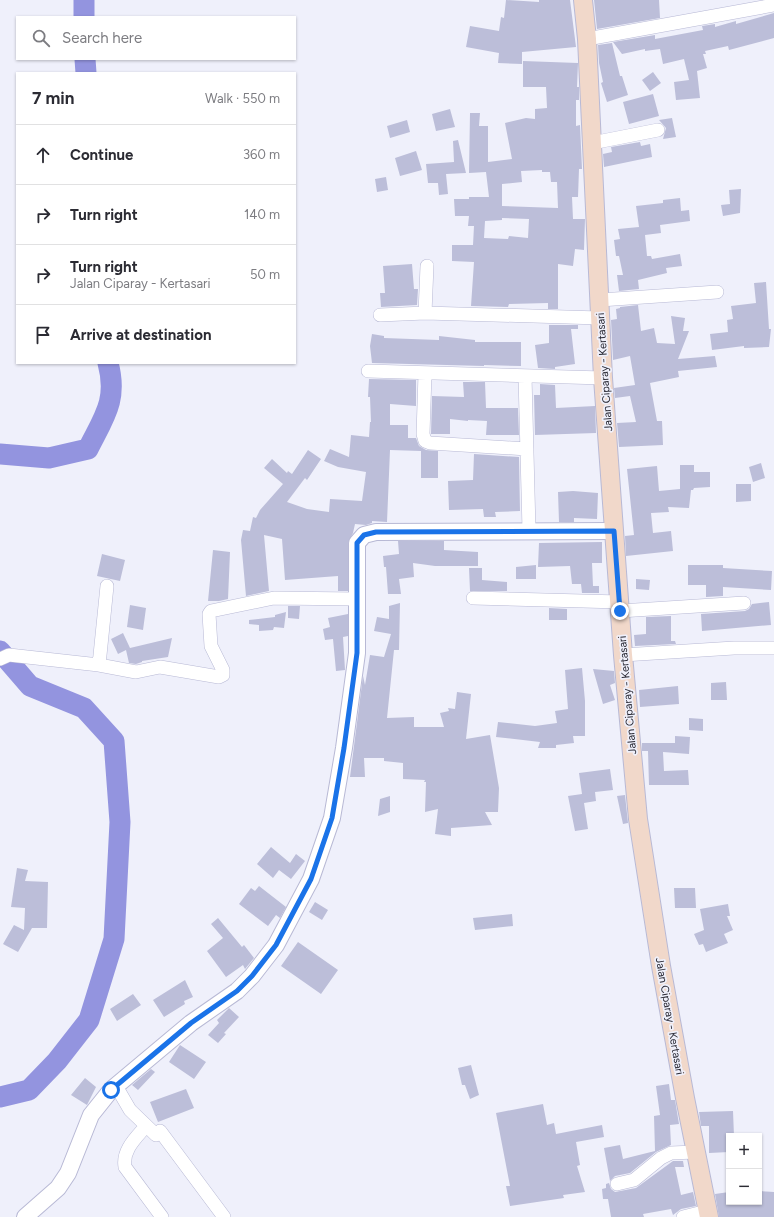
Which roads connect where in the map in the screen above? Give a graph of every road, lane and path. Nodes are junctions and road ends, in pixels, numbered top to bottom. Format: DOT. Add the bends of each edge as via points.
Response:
graph roads {
  1 [pos="583,0"];
  2 [pos="774,5"];
  3 [pos="586,39"];
  4 [pos="658,130"];
  5 [pos="592,143"];
  6 [pos="427,266"];
  7 [pos="717,292"];
  8 [pos="600,300"];
  9 [pos="425,313"];
  10 [pos="380,315"];
  11 [pos="600,318"];
  12 [pos="368,371"];
  13 [pos="425,374"];
  14 [pos="525,376"];
  15 [pos="603,378"];
  16 [pos="527,449"];
  17 [pos="529,530"];
  18 [pos="614,531"];
  19 [pos="107,586"];
  20 [pos="473,598"];
  21 [pos="356,599"];
  22 [pos="744,603"];
  23 [pos="620,606"];
  24 [pos="774,648"];
  25 [pos="623,655"];
  26 [pos="5,657"];
  27 [pos="99,664"];
  28 [pos="116,1086"];
  29 [pos="146,1126"];
  30 [pos="695,1152"];
  31 [pos="617,1184"];
  32 [pos="708,1214"];
  33 [pos="25,1217"];
  34 [pos="162,1217"];
  35 [pos="224,1217"];
  36 [pos="683,1217"];
  1 -- 3 [label="main road, Jalan Ciparay - Kertasari"];
  2 -- 3 [label="street"];
  3 -- 5 [label="main road, Jalan Ciparay - Kertasari"];
  4 -- 5 [label="street"];
  5 -- 8 [label="main road, Jalan Ciparay - Kertasari"];
  6 -- 9 [label="street"];
  7 -- 8 [label="street"];
  8 -- 11 [label="main road, Jalan Ciparay - Kertasari"];
  9 -- 10 [label="street"];
  9 -- 11 [label="street"];
  11 -- 15 [label="main road, Jalan Ciparay - Kertasari"];
  12 -- 13 [label="street"];
  13 -- 14 [label="street"];
  13 -- 16 [label="street" via="425,441"];
  14 -- 15 [label="street"];
  14 -- 16 [label="street"];
  15 -- 18 [label="main road, Jalan Ciparay - Kertasari"];
  16 -- 17 [label="street"];
  17 -- 18 [label="street"];
  17 -- 21 [label="street" via="370,532 357,543"];
  18 -- 23 [label="main road, Jalan Ciparay - Kertasari"];
  19 -- 27 [label="street"];
  20 -- 23 [label="street"];
  21 -- 27 [label="street" via="274,598 211,611 210,642 223,670 220,677 160,666 136,672"];
  21 -- 28 [label="street" via="357,653 344,748 332,818 311,879 276,945 252,976 237,991 191,1023"];
  22 -- 23 [label="street"];
  23 -- 25 [label="main road, Jalan Ciparay - Kertasari"];
  24 -- 25 [label="street"];
  25 -- 30 [label="main road, Jalan Ciparay - Kertasari" via="644,868"];
  26 -- 27 [label="street"];
  28 -- 29 [label="street" via="130,1110"];
  28 -- 33 [label="street" via="91,1115 68,1173 58,1188"];
  29 -- 34 [label="street" via="123,1158 125,1167"];
  29 -- 35 [label="street" via="156,1135 160,1131"];
  30 -- 31 [label="street" via="671,1153 634,1180"];
  30 -- 32 [label="main road, Jalan Ciparay - Kertasari"];
  32 -- 36 [label="street"];
}
